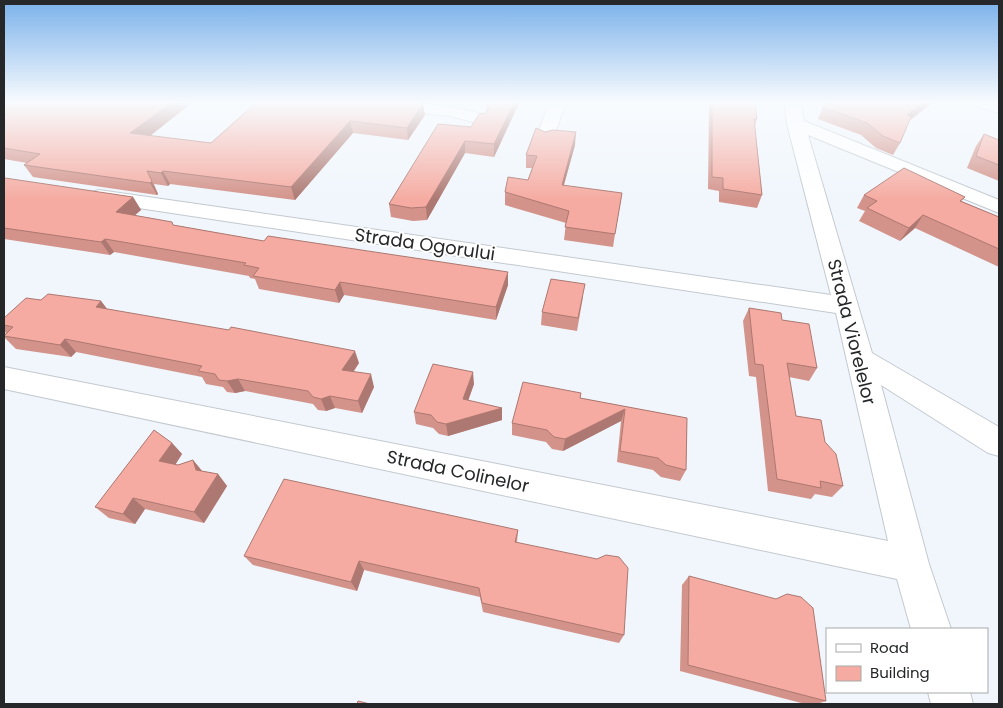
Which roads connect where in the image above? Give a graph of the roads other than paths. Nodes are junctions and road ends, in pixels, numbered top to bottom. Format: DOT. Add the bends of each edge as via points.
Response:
graph roads {
  1 [pos="546,134"];
  2 [pos="800,134"];
  3 [pos="842,134"];
  4 [pos="545,137"];
  5 [pos="82,193"];
  6 [pos="999,207"];
  7 [pos="847,306"];
  8 [pos="859,358"];
  9 [pos="4,378"];
  10 [pos="999,443"];
  11 [pos="912,564"];
  12 [pos="931,628"];
  1 -- 4 [label="street"];
  2 -- 7 [label="street, Strada Viorelelor"];
  3 -- 6 [label="street"];
  5 -- 7 [label="street, Strada Ogorului"];
  7 -- 8 [label="street, Strada Viorelelor"];
  8 -- 10 [label="street"];
  8 -- 11 [label="street, Strada Viorelelor"];
  9 -- 11 [label="street, Strada Colinelor"];
  11 -- 12 [label="street, Strada Viorelelor"];
}
